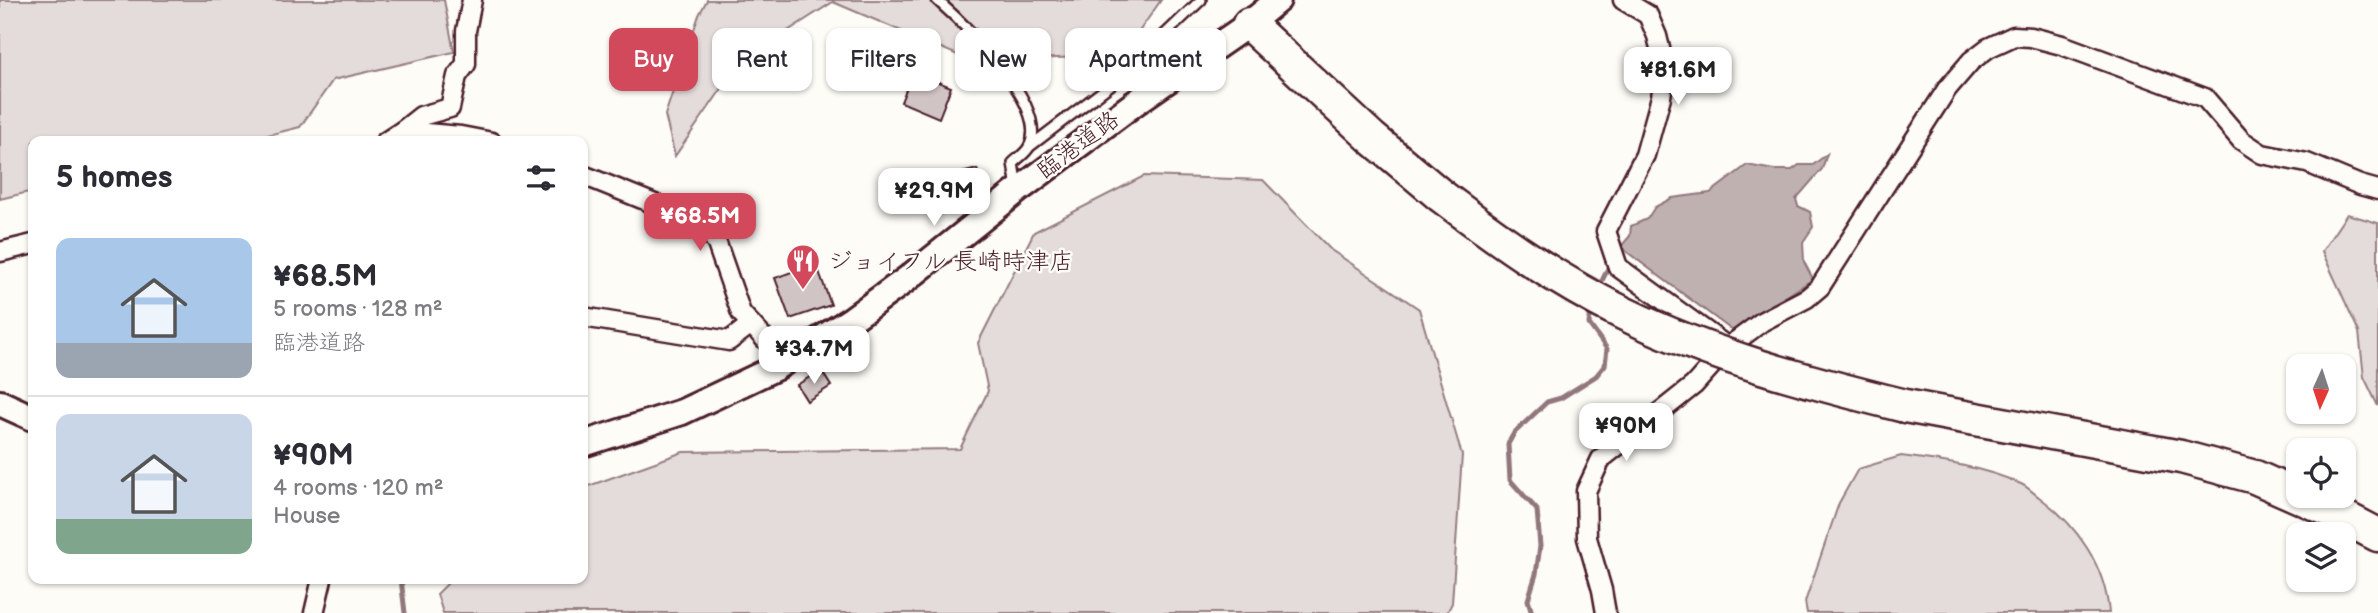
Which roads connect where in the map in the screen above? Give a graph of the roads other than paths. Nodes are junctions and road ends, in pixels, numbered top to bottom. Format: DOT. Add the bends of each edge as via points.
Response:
graph roads {
  1 [pos="472,0"];
  2 [pos="937,0"];
  3 [pos="1201,0"];
  4 [pos="1278,0"];
  5 [pos="1623,0"];
  6 [pos="1249,24"];
  7 [pos="402,131"];
  8 [pos="394,136"];
  9 [pos="461,136"];
  10 [pos="1029,147"];
  11 [pos="588,177"];
  12 [pos="2378,190"];
  13 [pos="1017,191"];
  14 [pos="28,245"];
  15 [pos="0,252"];
  16 [pos="588,318"];
  17 [pos="751,324"];
  18 [pos="1728,347"];
  19 [pos="785,361"];
  20 [pos="0,403"];
  21 [pos="28,416"];
  22 [pos="588,442"];
  23 [pos="2378,535"];
  24 [pos="321,584"];
  25 [pos="314,613"];
  26 [pos="1606,613"];
  1 -- 7 [label="street" via="466,64 457,76 450,108 421,116"];
  2 -- 10 [label="lane" via="1010,77 1032,125"];
  3 -- 10 [label="lane" via="1117,80"];
  4 -- 6 [label="street, 臨港道路"];
  5 -- 18 [label="street" via="1648,15 1665,69 1645,155 1606,231 1610,245 1618,267"];
  6 -- 13 [label="street, 臨港道路"];
  6 -- 23 [label="highway, bridge" via="1440,195 1506,244 1623,313 1762,368 1905,406 2181,457 2255,477"];
  7 -- 8 [label="street"];
  7 -- 9 [label="street"];
  10 -- 13 [label="lane" via="1013,163"];
  11 -- 17 [label="street" via="702,219 717,244 741,313"];
  12 -- 18 [label="street" via="2306,163 2262,154 2241,140 2205,98 2062,45 2014,36 1971,61 1947,89 1821,287"];
  13 -- 19 [label="street, 臨港道路" via="907,279"];
  14 -- 15 [label="street"];
  16 -- 17 [label="street" via="729,341"];
  17 -- 19 [label="street"];
  18 -- 26 [label="street" via="1694,384 1601,459 1586,491 1587,538"];
  19 -- 22 [label="street, 臨港道路" via="682,412"];
  20 -- 21 [label="street"];
  24 -- 25 [label="street"];
}
